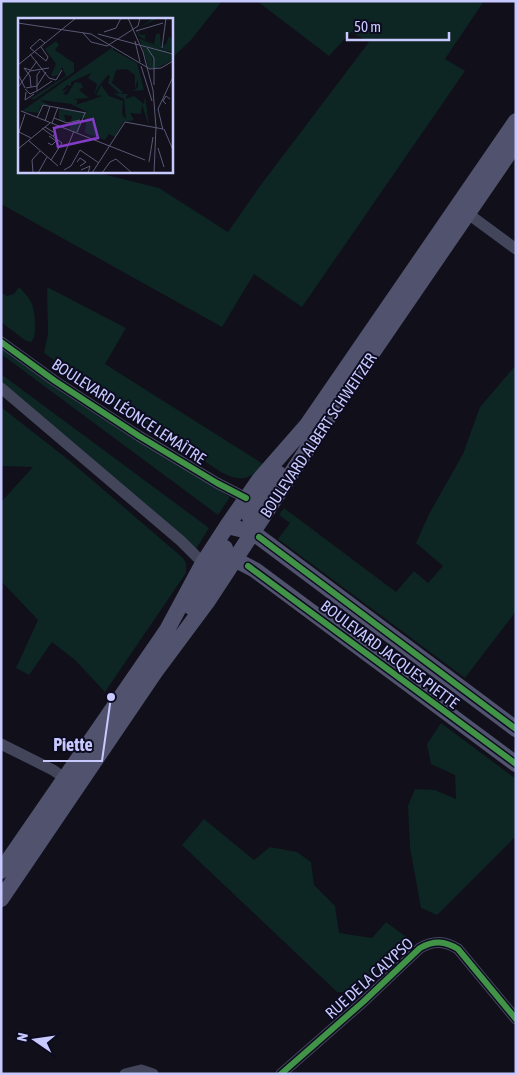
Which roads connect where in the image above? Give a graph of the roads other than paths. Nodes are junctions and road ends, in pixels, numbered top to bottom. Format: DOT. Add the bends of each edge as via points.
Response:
graph roads {
  1 [pos="516,121"];
  2 [pos="516,143"];
  3 [pos="463,210"];
  4 [pos="516,249"];
  5 [pos="1,342"];
  6 [pos="1,388"];
  7 [pos="243,520"];
  8 [pos="218,561"];
  9 [pos="516,729"];
  10 [pos="1,744"];
  11 [pos="516,764"];
  12 [pos="71,783"];
  13 [pos="1,871"];
  14 [pos="1,899"];
  15 [pos="516,1019"];
  16 [pos="125,1074"];
  17 [pos="154,1074"];
  18 [pos="281,1074"];
  1 -- 3 [label="main road, BOULEVARD ALBERT SCHWEITZER"];
  2 -- 3 [label="main road, BOULEVARD ALBERT SCHWEITZER"];
  3 -- 4 [label="street"];
  3 -- 7 [label="main road, BOULEVARD ALBERT SCHWEITZER" via="331,413"];
  3 -- 7 [label="main road, BOULEVARD ALBERT SCHWEITZER" via="307,425 260,480"];
  5 -- 7 [label="street, BOULEVARD LÉONCE LEMAÎTRE" via="139,436 217,483"];
  6 -- 8 [label="street" via="138,504"];
  7 -- 8 [label="main road, BOULEVARD ALBERT SCHWEITZER"];
  7 -- 8 [label="main road, BOULEVARD ALBERT SCHWEITZER"];
  7 -- 9 [label="main road, BOULEVARD JACQUES PIETTE"];
  8 -- 11 [label="main road, BOULEVARD JACQUES PIETTE" via="255,570"];
  8 -- 12 [label="main road, BOULEVARD ALBERT SCHWEITZER" via="166,630"];
  8 -- 12 [label="main road, BOULEVARD ALBERT SCHWEITZER" via="172,641 167,656"];
  10 -- 12 [label="street" via="53,770"];
  12 -- 13 [label="main road, BOULEVARD ALBERT SCHWEITZER"];
  12 -- 14 [label="main road, BOULEVARD ALBERT SCHWEITZER"];
  15 -- 18 [label="street, RUE DE LA CALYPSO" via="458,949 449,944 429,943"];
  16 -- 17 [label="street" via="141,1070"];
}
